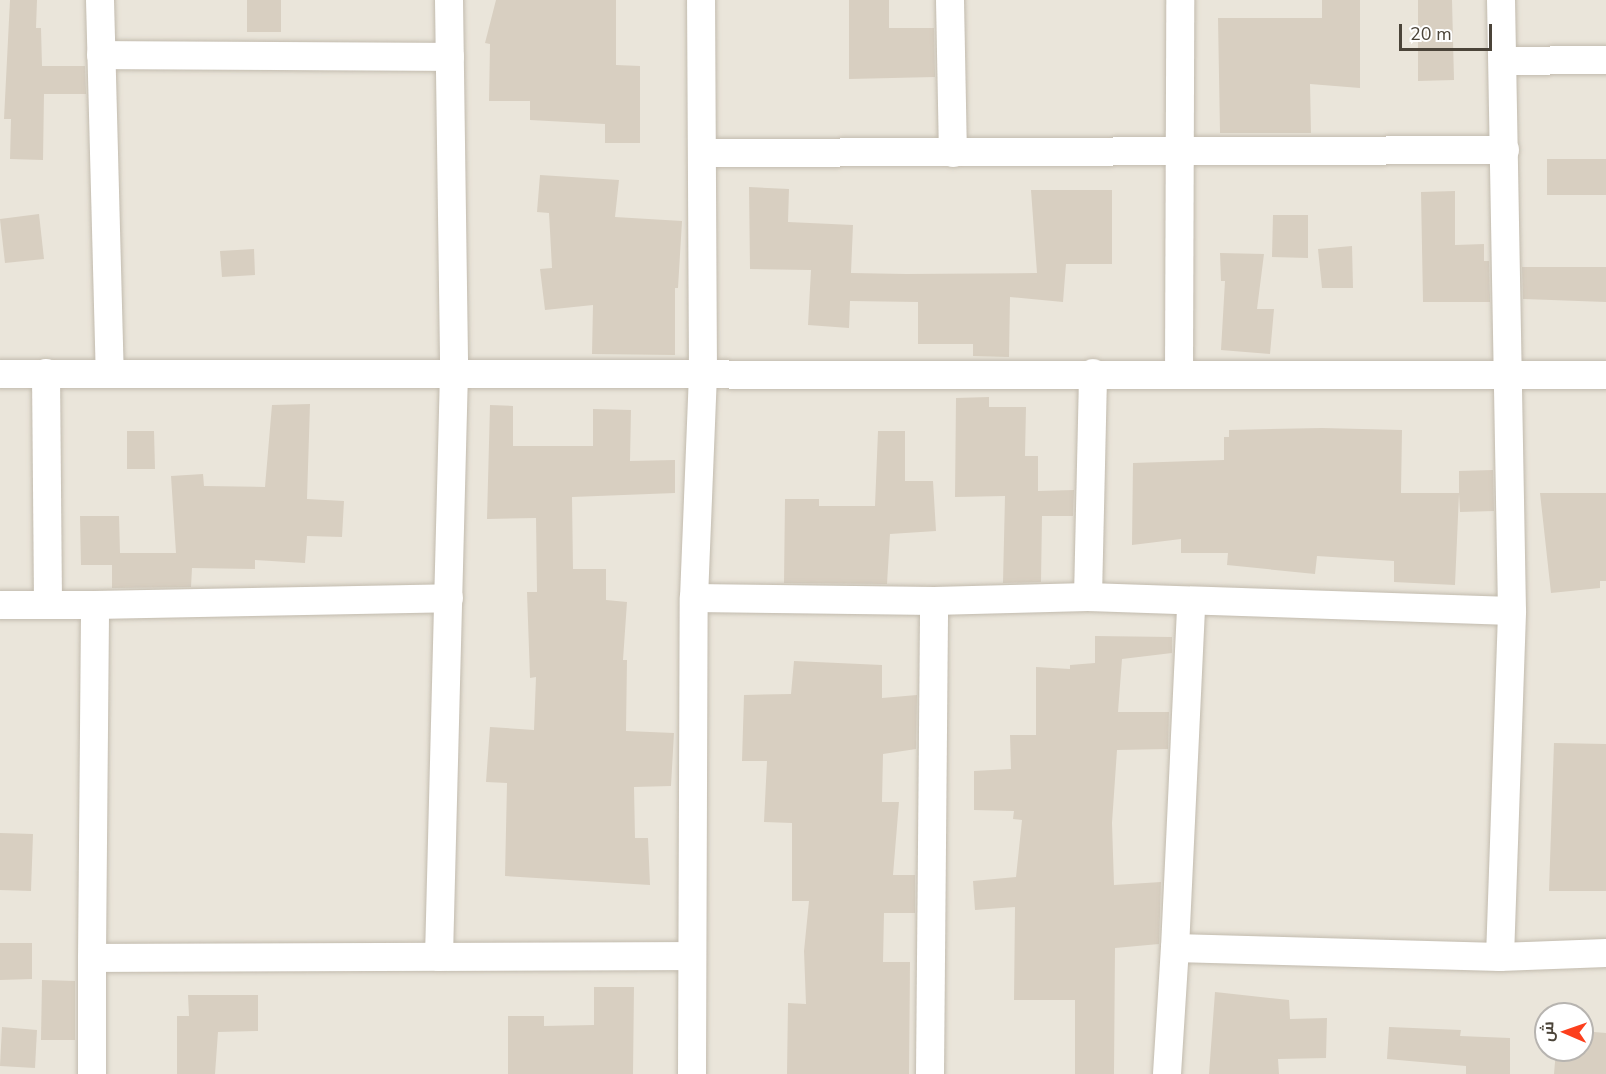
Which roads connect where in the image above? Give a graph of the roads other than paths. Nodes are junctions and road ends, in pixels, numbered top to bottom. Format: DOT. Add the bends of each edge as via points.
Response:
graph roads {
  1 [pos="100,0"];
  2 [pos="449,0"];
  3 [pos="702,0"];
  4 [pos="950,0"];
  5 [pos="1180,0"];
  6 [pos="1501,0"];
  7 [pos="101,55"];
  8 [pos="450,57"];
  9 [pos="1606,60"];
  10 [pos="1503,61"];
  11 [pos="1505,150"];
  12 [pos="705,153"];
  13 [pos="953,153"];
  14 [pos="1182,153"];
  15 [pos="110,371"];
  16 [pos="454,372"];
  17 [pos="1179,372"];
  18 [pos="46,373"];
  19 [pos="1093,373"];
  20 [pos="0,374"];
  21 [pos="703,374"];
  22 [pos="1509,375"];
  23 [pos="1606,375"];
  24 [pos="1088,597"];
  25 [pos="449,598"];
  26 [pos="694,598"];
  27 [pos="934,601"];
  28 [pos="1191,603"];
  29 [pos="0,605"];
  30 [pos="48,605"];
  31 [pos="95,605"];
  32 [pos="1512,611"];
  33 [pos="1175,948"];
  34 [pos="1606,953"];
  35 [pos="691,956"];
  36 [pos="439,957"];
  37 [pos="1500,957"];
  38 [pos="92,958"];
  39 [pos="92,1074"];
  40 [pos="692,1074"];
  41 [pos="930,1074"];
  42 [pos="1167,1074"];
  1 -- 7 [label="street"];
  2 -- 8 [label="street"];
  3 -- 12 [label="street"];
  4 -- 13 [label="street"];
  5 -- 14 [label="street"];
  6 -- 10 [label="street"];
  7 -- 8 [label="street"];
  7 -- 15 [label="street"];
  8 -- 16 [label="street"];
  9 -- 10 [label="street"];
  10 -- 11 [label="street"];
  11 -- 14 [label="street"];
  11 -- 22 [label="street"];
  12 -- 13 [label="street"];
  12 -- 21 [label="street"];
  13 -- 14 [label="street"];
  14 -- 17 [label="street"];
  15 -- 16 [label="street"];
  15 -- 18 [label="street"];
  16 -- 21 [label="street"];
  16 -- 25 [label="street"];
  17 -- 19 [label="street"];
  17 -- 22 [label="street"];
  18 -- 20 [label="street"];
  18 -- 30 [label="street"];
  19 -- 21 [label="street"];
  19 -- 24 [label="street"];
  21 -- 26 [label="street"];
  22 -- 23 [label="street"];
  22 -- 32 [label="street"];
  24 -- 27 [label="street"];
  24 -- 28 [label="street"];
  25 -- 31 [label="street"];
  25 -- 36 [label="street"];
  26 -- 27 [label="street"];
  26 -- 35 [label="street"];
  27 -- 41 [label="street"];
  28 -- 32 [label="street"];
  28 -- 33 [label="street"];
  29 -- 30 [label="street"];
  30 -- 31 [label="street"];
  31 -- 38 [label="street"];
  32 -- 37 [label="street"];
  33 -- 37 [label="street"];
  33 -- 42 [label="street"];
  34 -- 37 [label="street"];
  35 -- 36 [label="street"];
  35 -- 40 [label="street"];
  36 -- 38 [label="street"];
  38 -- 39 [label="street"];
}
